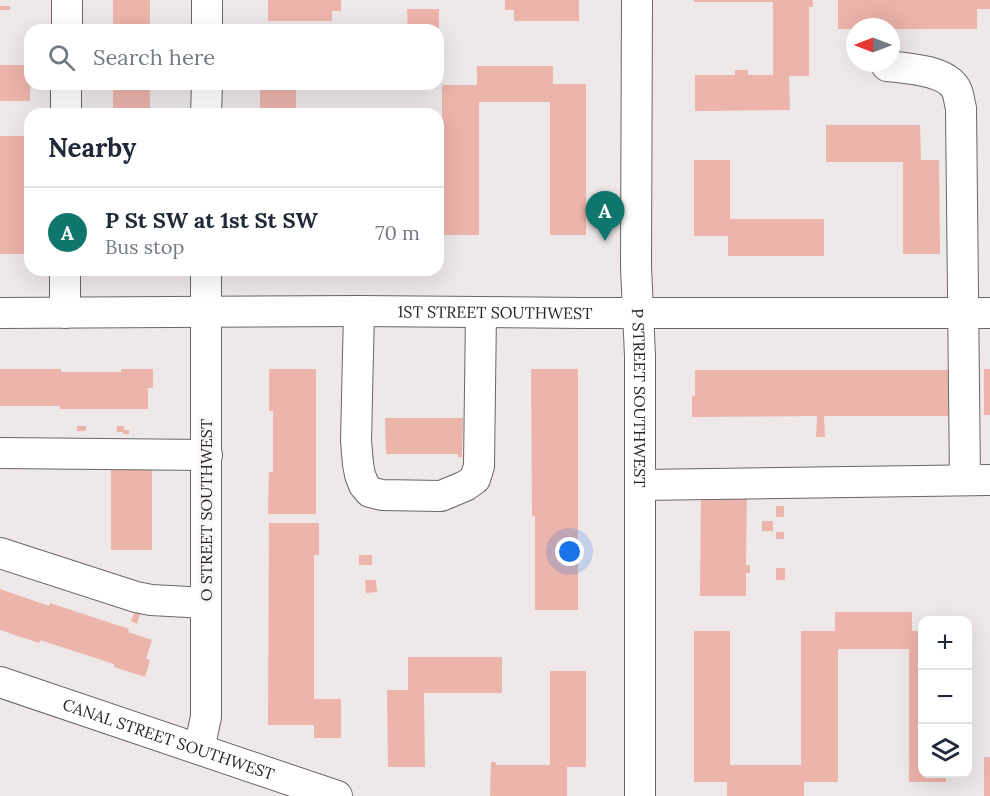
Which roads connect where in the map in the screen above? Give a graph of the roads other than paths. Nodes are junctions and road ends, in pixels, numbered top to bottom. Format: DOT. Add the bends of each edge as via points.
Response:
graph roads {
  1 [pos="67,0"];
  2 [pos="207,0"];
  3 [pos="637,0"];
  4 [pos="66,24"];
  5 [pos="207,24"];
  6 [pos="900,67"];
  7 [pos="66,90"];
  8 [pos="207,90"];
  9 [pos="66,108"];
  10 [pos="207,108"];
  11 [pos="65,276"];
  12 [pos="206,276"];
  13 [pos="359,311"];
  14 [pos="206,312"];
  15 [pos="481,312"];
  16 [pos="0,313"];
  17 [pos="65,313"];
  18 [pos="638,313"];
  19 [pos="977,313"];
  20 [pos="0,453"];
  21 [pos="207,455"];
  22 [pos="978,480"];
  23 [pos="640,484"];
  24 [pos="0,553"];
  25 [pos="206,603"];
  26 [pos="0,682"];
  27 [pos="199,749"];
  28 [pos="338,796"];
  29 [pos="640,796"];
  1 -- 4 [label="street"];
  2 -- 5 [label="street"];
  3 -- 18 [label="street, P STREET SOUTHWEST"];
  6 -- 19 [label="street" via="943,76 956,88 961,108"];
  7 -- 9 [label="street"];
  8 -- 10 [label="street"];
  11 -- 17 [label="street"];
  12 -- 14 [label="street, O STREET SOUTHWEST"];
  13 -- 14 [label="street, 1ST STREET SOUTHWEST"];
  13 -- 15 [label="street, 1ST STREET SOUTHWEST"];
  13 -- 15 [label="street" via="358,464 364,485 370,492 382,495 441,495 475,479 479,466"];
  14 -- 17 [label="street, 1ST STREET SOUTHWEST"];
  14 -- 21 [label="street, O STREET SOUTHWEST"];
  15 -- 18 [label="street, 1ST STREET SOUTHWEST"];
  16 -- 17 [label="street, 1ST STREET SOUTHWEST"];
  18 -- 19 [label="street, 1ST STREET SOUTHWEST"];
  18 -- 23 [label="street, P STREET SOUTHWEST"];
  19 -- 22 [label="street"];
  20 -- 21 [label="street"];
  21 -- 25 [label="street, O STREET SOUTHWEST"];
  22 -- 23 [label="street"];
  23 -- 29 [label="street, P STREET SOUTHWEST"];
  24 -- 25 [label="street" via="136,597"];
  25 -- 27 [label="street, O STREET SOUTHWEST" via="206,717"];
  26 -- 27 [label="street, CANAL STREET SOUTHWEST"];
  27 -- 28 [label="street, CANAL STREET SOUTHWEST"];
}
